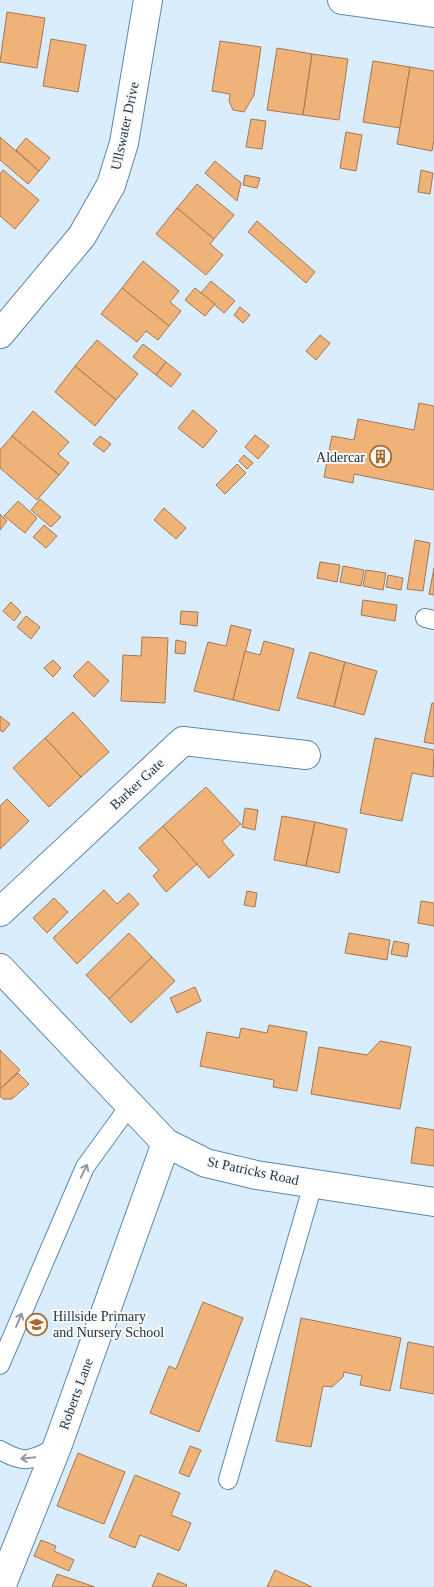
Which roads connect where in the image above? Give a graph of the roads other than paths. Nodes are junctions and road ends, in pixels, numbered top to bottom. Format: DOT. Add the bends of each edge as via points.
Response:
graph roads {
  1 [pos="148,0"];
  2 [pos="342,0"];
  3 [pos="434,13"];
  4 [pos="0,334"];
  5 [pos="306,755"];
  6 [pos="0,912"];
  7 [pos="0,968"];
  8 [pos="130,1105"];
  9 [pos="166,1143"];
  10 [pos="313,1184"];
  11 [pos="434,1202"];
  12 [pos="0,1365"];
  13 [pos="57,1447"];
  14 [pos="0,1450"];
  15 [pos="228,1480"];
  16 [pos="1,1587"];
  1 -- 4 [label="street, Ullswater Drive" via="124,144 112,185 82,236"];
  2 -- 3 [label="street"];
  5 -- 6 [label="street, Barker Gate" via="183,741"];
  7 -- 8 [label="street, St Patricks Road"];
  8 -- 9 [label="street, St Patricks Road"];
  12 -- 8 [label="lane, one-way" via="85,1167"];
  9 -- 10 [label="street, St Patricks Road" via="206,1163"];
  9 -- 13 [label="street, Roberts Lane"];
  10 -- 11 [label="street, St Patricks Road"];
  10 -- 15 [label="lane"];
  13 -- 14 [label="lane, one-way" via="34,1459 16,1459"];
  13 -- 16 [label="street, Roberts Lane"];
}
